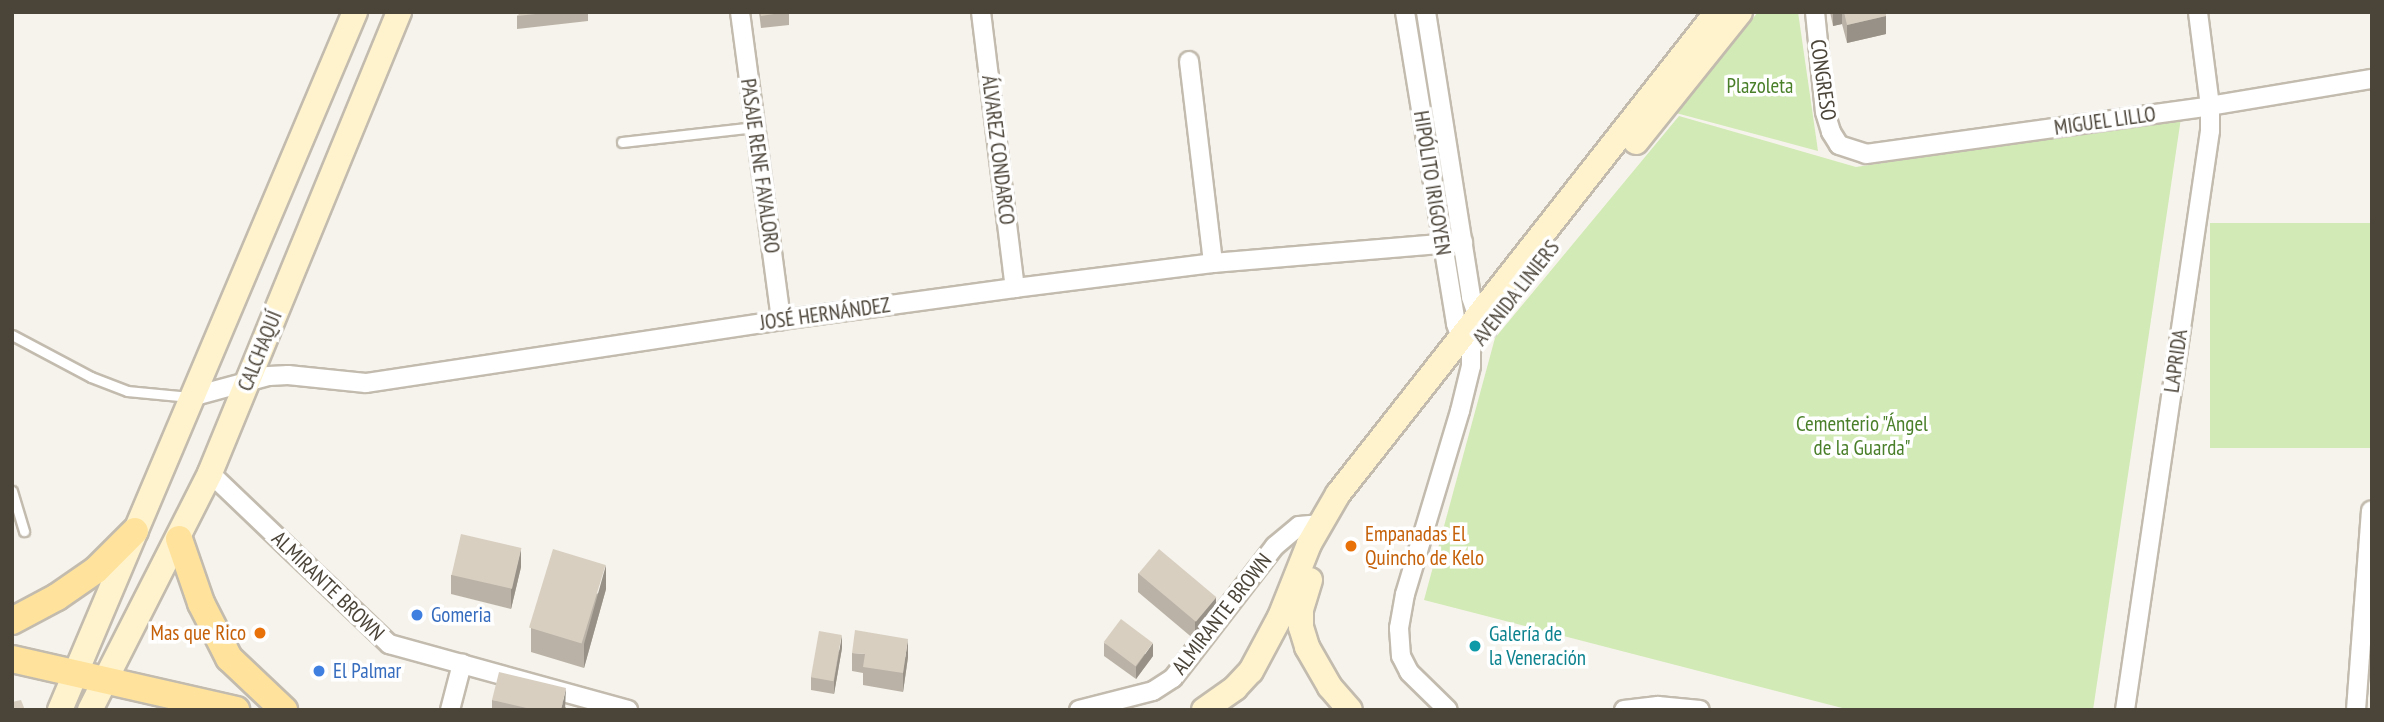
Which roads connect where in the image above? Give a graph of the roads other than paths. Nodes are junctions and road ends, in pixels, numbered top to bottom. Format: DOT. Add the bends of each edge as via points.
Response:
graph roads {
  1 [pos="355,12"];
  2 [pos="399,12"];
  3 [pos="740,12"];
  4 [pos="981,12"];
  5 [pos="1405,12"];
  6 [pos="1426,12"];
  7 [pos="1717,12"];
  8 [pos="1740,12"];
  9 [pos="1815,12"];
  10 [pos="2198,12"];
  11 [pos="1189,61"];
  12 [pos="2372,79"];
  13 [pos="2210,106"];
  14 [pos="755,127"];
  15 [pos="622,142"];
  16 [pos="1839,145"];
  17 [pos="1463,242"];
  18 [pos="1442,243"];
  19 [pos="1213,263"];
  20 [pos="1015,288"];
  21 [pos="781,320"];
  22 [pos="1482,323"];
  23 [pos="12,335"];
  24 [pos="1466,344"];
  25 [pos="248,380"];
  26 [pos="191,397"];
  27 [pos="209,473"];
  28 [pos="12,491"];
  29 [pos="2371,511"];
  30 [pos="1321,524"];
  31 [pos="24,531"];
  32 [pos="135,531"];
  33 [pos="179,539"];
  34 [pos="1301,581"];
  35 [pos="12,621"];
  36 [pos="12,659"];
  37 [pos="462,664"];
  38 [pos="74,673"];
  39 [pos="103,680"];
  40 [pos="60,710"];
  41 [pos="90,710"];
  42 [pos="236,710"];
  43 [pos="284,710"];
  44 [pos="450,710"];
  45 [pos="628,710"];
  46 [pos="1079,710"];
  47 [pos="1204,710"];
  48 [pos="1350,710"];
  49 [pos="1448,710"];
  50 [pos="1624,710"];
  51 [pos="1700,710"];
  52 [pos="2126,710"];
  53 [pos="2356,710"];
  1 -- 26 [label="main road"];
  2 -- 25 [label="main road, CALCHAQUÍ"];
  3 -- 14 [label="street, PASAJE RENE FAVALORO"];
  4 -- 20 [label="street, ÁLVAREZ CONDARCO"];
  5 -- 18 [label="street, HIPÓLITO IRIGOYEN"];
  6 -- 17 [label="street, HIPÓLITO IRIGOYEN"];
  7 -- 22 [label="main road, AVENIDA LINIERS"];
  8 -- 22 [label="main road, AVENIDA LINIERS"];
  9 -- 16 [label="street, CONGRESO" via="1825,111"];
  10 -- 13 [label="street, LAPRIDA"];
  11 -- 19 [label="street"];
  12 -- 13 [label="street, MIGUEL LILLO"];
  13 -- 16 [label="street, MIGUEL LILLO" via="1866,154"];
  13 -- 52 [label="street, LAPRIDA"];
  14 -- 15 [label="lane"];
  14 -- 21 [label="street, PASAJE RENE FAVALORO"];
  17 -- 18 [label="street, JOSÉ HERNÁNDEZ"];
  17 -- 22 [label="street, HIPÓLITO IRIGOYEN"];
  18 -- 19 [label="street, JOSÉ HERNÁNDEZ"];
  18 -- 24 [label="street, HIPÓLITO IRIGOYEN"];
  19 -- 20 [label="street, JOSÉ HERNÁNDEZ"];
  20 -- 21 [label="street, JOSÉ HERNÁNDEZ"];
  21 -- 25 [label="street, JOSÉ HERNÁNDEZ" via="366,383 288,374"];
  22 -- 24 [label="main road, AVENIDA LINIERS"];
  23 -- 26 [label="lane" via="90,377 127,391"];
  24 -- 30 [label="main road, AVENIDA LINIERS" via="1338,494"];
  24 -- 34 [label="main road, AVENIDA LINIERS"];
  24 -- 49 [label="street, HIPÓLITO IRIGOYEN" via="1471,366 1399,628 1401,656 1409,671"];
  25 -- 26 [label="street, JOSÉ HERNÁNDEZ"];
  25 -- 27 [label="main road, CALCHAQUÍ"];
  26 -- 32 [label="main road"];
  27 -- 33 [label="main road, CALCHAQUÍ"];
  27 -- 37 [label="street, ALMIRANTE BROWN" via="389,644"];
  28 -- 31 [label="lane"];
  29 -- 53 [label="street"];
  30 -- 34 [label="main road, AVENIDA LINIERS"];
  30 -- 46 [label="street, ALMIRANTE BROWN" via="1299,526 1275,546 1173,678 1153,691"];
  32 -- 35 [label="main road" via="96,570"];
  32 -- 38 [label="main road"];
  33 -- 39 [label="main road, CALCHAQUÍ"];
  33 -- 43 [label="main road" via="201,603 229,658"];
  34 -- 47 [label="main road" via="1251,671"];
  34 -- 48 [label="main road" via="1301,627 1307,647 1330,687"];
  36 -- 38 [label="main road"];
  37 -- 44 [label="street"];
  37 -- 45 [label="street, ALMIRANTE BROWN"];
  38 -- 39 [label="main road"];
  38 -- 40 [label="main road"];
  39 -- 41 [label="main road, CALCHAQUÍ"];
  39 -- 42 [label="main road"];
  50 -- 51 [label="street" via="1673,706"];
}
